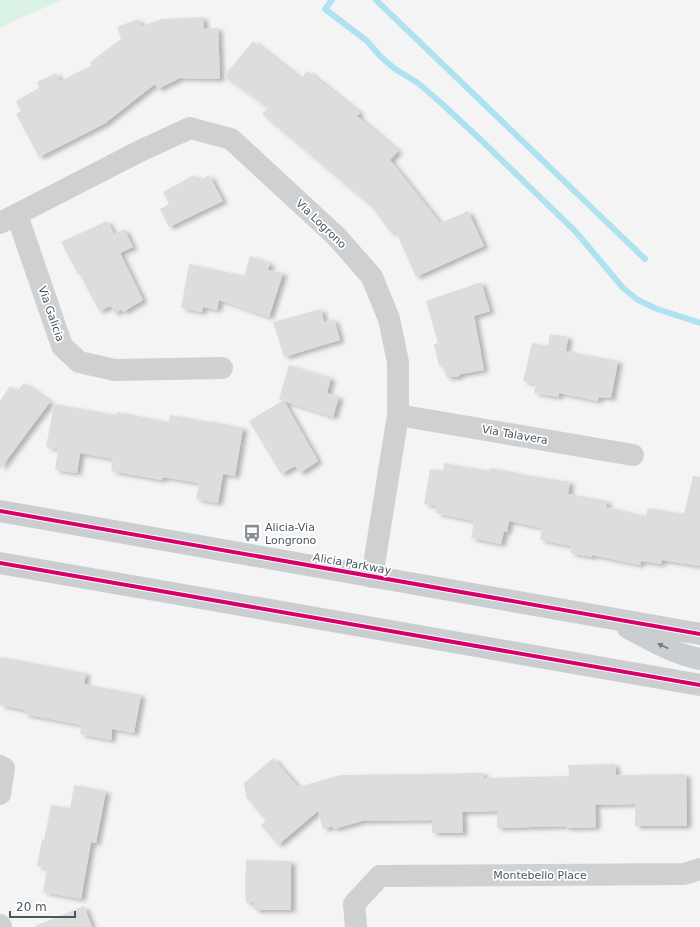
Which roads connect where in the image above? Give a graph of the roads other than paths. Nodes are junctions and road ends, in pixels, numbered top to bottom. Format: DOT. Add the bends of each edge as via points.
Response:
graph roads {
  1 [pos="9,219"];
  2 [pos="222,368"];
  3 [pos="398,415"];
  4 [pos="632,455"];
  5 [pos="0,511"];
  6 [pos="0,564"];
  7 [pos="372,577"];
  8 [pos="610,618"];
  9 [pos="700,634"];
  10 [pos="700,659"];
  11 [pos="700,685"];
  12 [pos="2,767"];
  13 [pos="0,794"];
  14 [pos="700,869"];
  15 [pos="356,927"];
  1 -- 2 [label="street, Via Galicia" via="62,346 79,362 115,370"];
  1 -- 3 [label="street, Via Logrono" via="190,128 231,139 337,237 372,277 389,319 398,362"];
  3 -- 4 [label="street, Via Talavera"];
  3 -- 7 [label="street, Via Logrono"];
  5 -- 7 [label="main road, Alicia Parkway"];
  6 -- 11 [label="main road"];
  7 -- 8 [label="main road, Alicia Parkway"];
  8 -- 9 [label="main road, Alicia Parkway"];
  10 -- 8 [label="main road, one-way" via="685,656 662,646"];
  12 -- 13 [label="street"];
  14 -- 15 [label="street, Montebello Place" via="684,874 380,876 354,904"];
}
